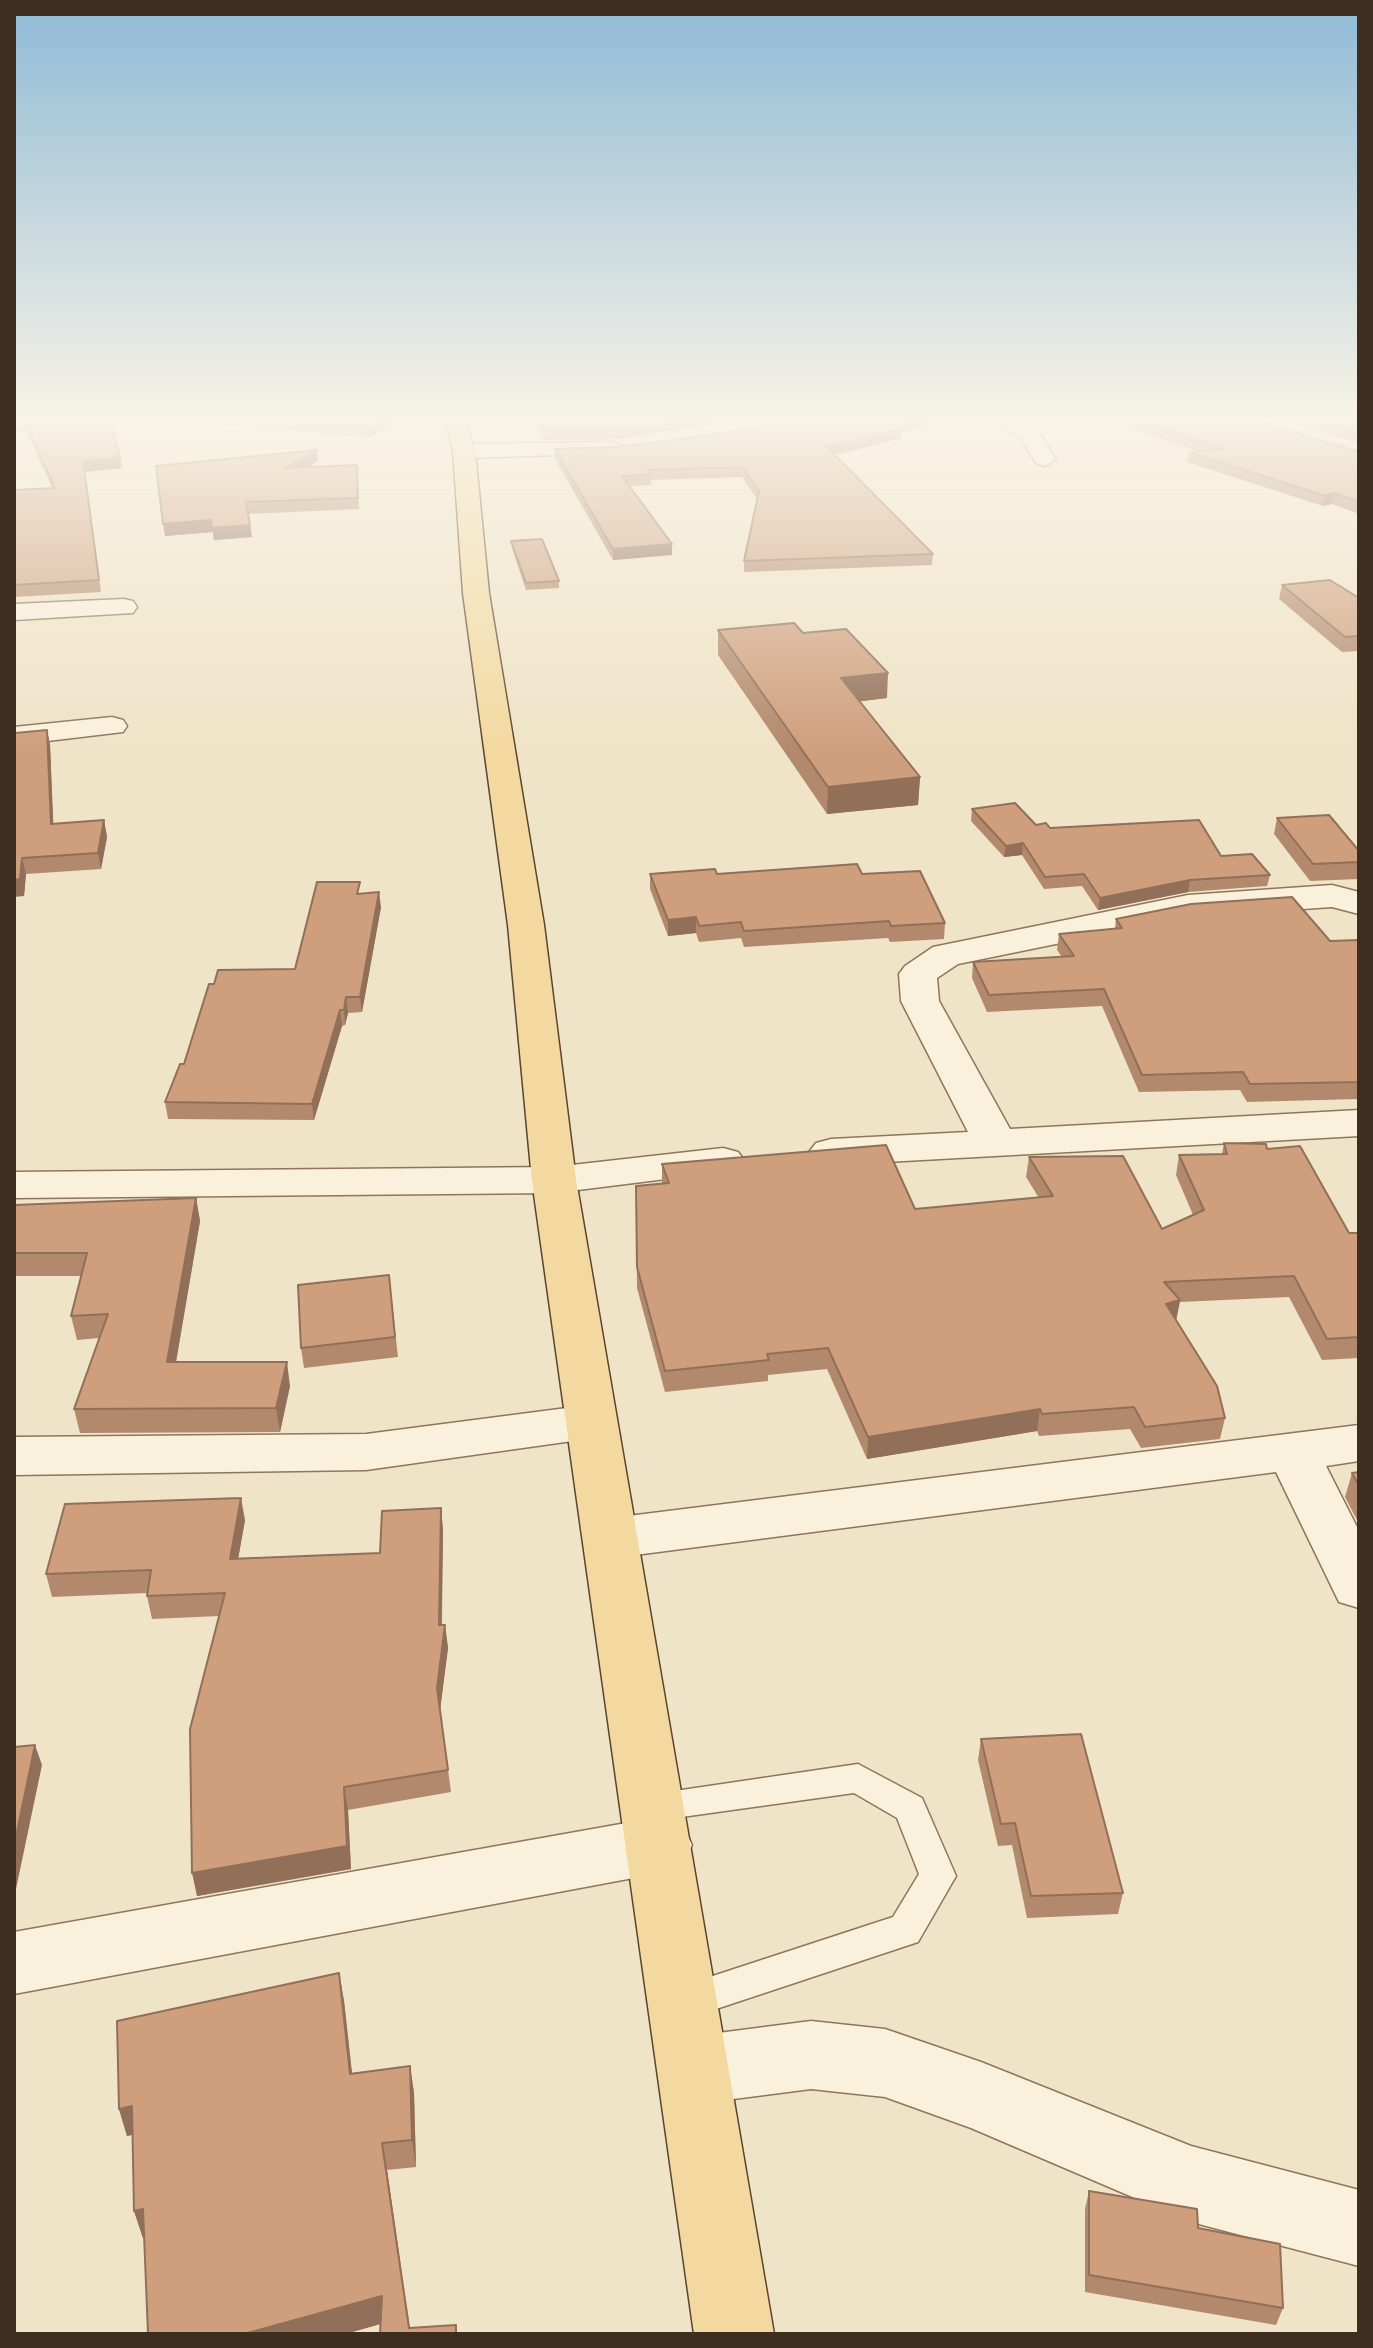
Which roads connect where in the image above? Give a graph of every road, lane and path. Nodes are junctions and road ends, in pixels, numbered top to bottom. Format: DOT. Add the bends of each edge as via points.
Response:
graph roads {
  1 [pos="469,530"];
  2 [pos="124,607"];
  3 [pos="14,612"];
  4 [pos="112,726"];
  5 [pos="14,736"];
  6 [pos="1359,903"];
  7 [pos="1359,1123"];
  8 [pos="997,1145"];
  9 [pos="554,1180"];
  10 [pos="14,1185"];
  11 [pos="590,1423"];
  12 [pos="1359,1443"];
  13 [pos="1292,1451"];
  14 [pos="14,1456"];
  15 [pos="612,1538"];
  16 [pos="1359,1587"];
  17 [pos="657,1825"];
  18 [pos="14,1963"];
  19 [pos="690,2036"];
  20 [pos="1359,2228"];
  21 [pos="734,2334"];
  1 -- 9 [label="main road" via="526,925"];
  2 -- 3 [label="street"];
  4 -- 5 [label="street"];
  6 -- 8 [label="street" via="1332,896 1188,906 946,955 918,974 920,1001"];
  7 -- 8 [label="street"];
  8 -- 9 [label="street" via="772,1156"];
  9 -- 10 [label="street"];
  9 -- 11 [label="main road"];
  11 -- 14 [label="street" via="366,1452"];
  11 -- 15 [label="main road"];
  12 -- 13 [label="street"];
  13 -- 15 [label="street"];
  13 -- 16 [label="street"];
  15 -- 17 [label="main road"];
  17 -- 18 [label="street"];
  17 -- 19 [label="main road"];
  17 -- 19 [label="lane" via="858,1778 910,1808 938,1876 905,1930"];
  19 -- 20 [label="street" via="885,2063 1191,2184"];
  19 -- 21 [label="main road"];
}
